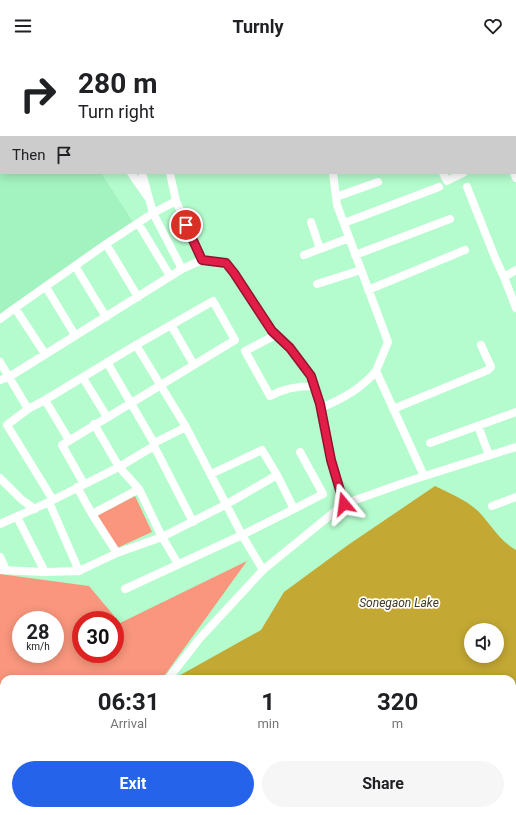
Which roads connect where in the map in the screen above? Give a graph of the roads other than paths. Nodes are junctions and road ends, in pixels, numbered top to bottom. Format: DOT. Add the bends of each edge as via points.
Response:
graph roads {
  1 [pos="132,174"];
  2 [pos="142,174"];
  3 [pos="170,174"];
  4 [pos="333,174"];
  5 [pos="443,174"];
  6 [pos="461,174"];
  7 [pos="378,182"];
  8 [pos="439,187"];
  9 [pos="467,187"];
  10 [pos="336,197"];
  11 [pos="150,201"];
  12 [pos="176,201"];
  13 [pos="153,212"];
  14 [pos="450,219"];
  15 [pos="311,222"];
  16 [pos="138,223"];
  17 [pos="344,223"];
  18 [pos="349,238"];
  19 [pos="106,244"];
  20 [pos="320,249"];
  21 [pos="465,250"];
  22 [pos="304,255"];
  23 [pos="355,255"];
  24 [pos="202,260"];
  25 [pos="75,266"];
  26 [pos="182,269"];
  27 [pos="361,270"];
  28 [pos="516,270"];
  29 [pos="170,276"];
  30 [pos="504,277"];
  31 [pos="317,284"];
  32 [pos="46,287"];
  33 [pos="368,290"];
  34 [pos="138,297"];
  35 [pos="15,308"];
  36 [pos="516,308"];
  37 [pos="106,317"];
  38 [pos="0,319"];
  39 [pos="171,325"];
  40 [pos="75,335"];
  41 [pos="276,335"];
  42 [pos="136,345"];
  43 [pos="481,345"];
  44 [pos="45,354"];
  45 [pos="0,362"];
  46 [pos="107,362"];
  47 [pos="194,365"];
  48 [pos="376,371"];
  49 [pos="9,377"];
  50 [pos="83,378"];
  51 [pos="0,380"];
  52 [pos="160,386"];
  53 [pos="314,386"];
  54 [pos="45,400"];
  55 [pos="131,403"];
  56 [pos="320,408"];
  57 [pos="28,409"];
  58 [pos="393,410"];
  59 [pos="516,412"];
  60 [pos="107,417"];
  61 [pos="94,424"];
  62 [pos="478,426"];
  63 [pos="186,428"];
  64 [pos="69,440"];
  65 [pos="154,444"];
  66 [pos="430,444"];
  67 [pos="516,447"];
  68 [pos="300,452"];
  69 [pos="489,455"];
  70 [pos="119,467"];
  71 [pos="211,474"];
  72 [pos="277,475"];
  73 [pos="424,476"];
  74 [pos="0,478"];
  75 [pos="81,486"];
  76 [pos="138,489"];
  77 [pos="516,497"];
  78 [pos="51,501"];
  79 [pos="226,504"];
  80 [pos="344,504"];
  81 [pos="492,506"];
  82 [pos="35,509"];
  83 [pos="294,509"];
  84 [pos="92,514"];
  85 [pos="17,517"];
  86 [pos="193,522"];
  87 [pos="0,524"];
  88 [pos="242,535"];
  89 [pos="162,537"];
  90 [pos="117,553"];
  91 [pos="0,558"];
  92 [pos="178,564"];
  93 [pos="3,570"];
  94 [pos="263,570"];
  95 [pos="79,571"];
  96 [pos="45,572"];
  97 [pos="124,589"];
  98 [pos="171,675"];
  1 -- 11 [label="street"];
  2 -- 11 [label="street"];
  3 -- 12 [label="street"];
  4 -- 10 [label="street"];
  5 -- 6 [label="street" via="446,181"];
  7 -- 10 [label="street"];
  8 -- 17 [label="street"];
  9 -- 30 [label="street"];
  10 -- 17 [label="street"];
  11 -- 13 [label="street"];
  12 -- 13 [label="street"];
  12 -- 24 [label="street"];
  13 -- 16 [label="street"];
  13 -- 26 [label="street"];
  14 -- 23 [label="street"];
  15 -- 20 [label="street"];
  16 -- 19 [label="street"];
  16 -- 29 [label="street"];
  17 -- 18 [label="street"];
  18 -- 20 [label="street"];
  18 -- 23 [label="street"];
  19 -- 25 [label="street"];
  19 -- 34 [label="street"];
  20 -- 22 [label="street"];
  21 -- 33 [label="street"];
  23 -- 27 [label="street"];
  24 -- 26 [label="street"];
  24 -- 41 [label="street" via="226,263"];
  25 -- 32 [label="street"];
  25 -- 37 [label="street"];
  26 -- 29 [label="street"];
  27 -- 31 [label="street"];
  27 -- 33 [label="street"];
  28 -- 30 [label="street"];
  29 -- 34 [label="street"];
  30 -- 36 [label="street"];
  32 -- 35 [label="street"];
  32 -- 40 [label="street"];
  33 -- 48 [label="street" via="388,342"];
  34 -- 37 [label="street"];
  35 -- 38 [label="street"];
  35 -- 44 [label="street"];
  37 -- 40 [label="street"];
  39 -- 42 [label="street"];
  39 -- 47 [label="street"];
  39 -- 47 [label="street" via="213,301 235,340"];
  40 -- 44 [label="street"];
  41 -- 53 [label="street" via="290,348 311,376"];
  41 -- 53 [label="street" via="245,351 270,396 280,390"];
  42 -- 46 [label="street"];
  42 -- 52 [label="street"];
  43 -- 58 [label="street" via="491,367 488,370"];
  44 -- 49 [label="street"];
  45 -- 49 [label="street"];
  46 -- 50 [label="street"];
  46 -- 55 [label="street"];
  47 -- 52 [label="street"];
  48 -- 56 [label="street" via="359,387"];
  48 -- 58 [label="street"];
  49 -- 51 [label="street"];
  49 -- 57 [label="street"];
  50 -- 54 [label="street"];
  50 -- 60 [label="street"];
  52 -- 55 [label="street"];
  52 -- 63 [label="street"];
  53 -- 56 [label="street"];
  54 -- 57 [label="street"];
  54 -- 64 [label="street"];
  55 -- 60 [label="street"];
  55 -- 65 [label="street"];
  56 -- 80 [label="street"];
  57 -- 78 [label="street" via="7,425"];
  58 -- 73 [label="street"];
  59 -- 62 [label="street"];
  60 -- 61 [label="street"];
  61 -- 64 [label="street"];
  61 -- 70 [label="street"];
  62 -- 66 [label="street"];
  62 -- 69 [label="street"];
  63 -- 65 [label="street"];
  63 -- 71 [label="street"];
  64 -- 75 [label="street" via="62,444"];
  65 -- 70 [label="street"];
  65 -- 86 [label="street"];
  67 -- 69 [label="street"];
  68 -- 83 [label="street" via="323,494"];
  69 -- 73 [label="street"];
  70 -- 75 [label="street"];
  70 -- 76 [label="street"];
  71 -- 72 [label="street" via="262,450"];
  71 -- 79 [label="street"];
  72 -- 79 [label="street"];
  72 -- 83 [label="street"];
  73 -- 80 [label="street"];
  74 -- 82 [label="street"];
  75 -- 78 [label="street"];
  75 -- 84 [label="street"];
  76 -- 84 [label="street"];
  76 -- 89 [label="street"];
  77 -- 81 [label="street"];
  78 -- 82 [label="street"];
  78 -- 95 [label="street"];
  79 -- 86 [label="street"];
  79 -- 88 [label="street"];
  80 -- 94 [label="street"];
  82 -- 85 [label="street"];
  83 -- 88 [label="street"];
  84 -- 90 [label="street"];
  85 -- 87 [label="street"];
  85 -- 96 [label="street"];
  86 -- 89 [label="street"];
  88 -- 92 [label="street"];
  88 -- 94 [label="street"];
  89 -- 90 [label="street"];
  89 -- 92 [label="street"];
  90 -- 95 [label="street"];
  91 -- 93 [label="street"];
  92 -- 97 [label="street"];
  93 -- 96 [label="street"];
  94 -- 98 [label="street" via="200,638"];
  95 -- 96 [label="street"];
}
